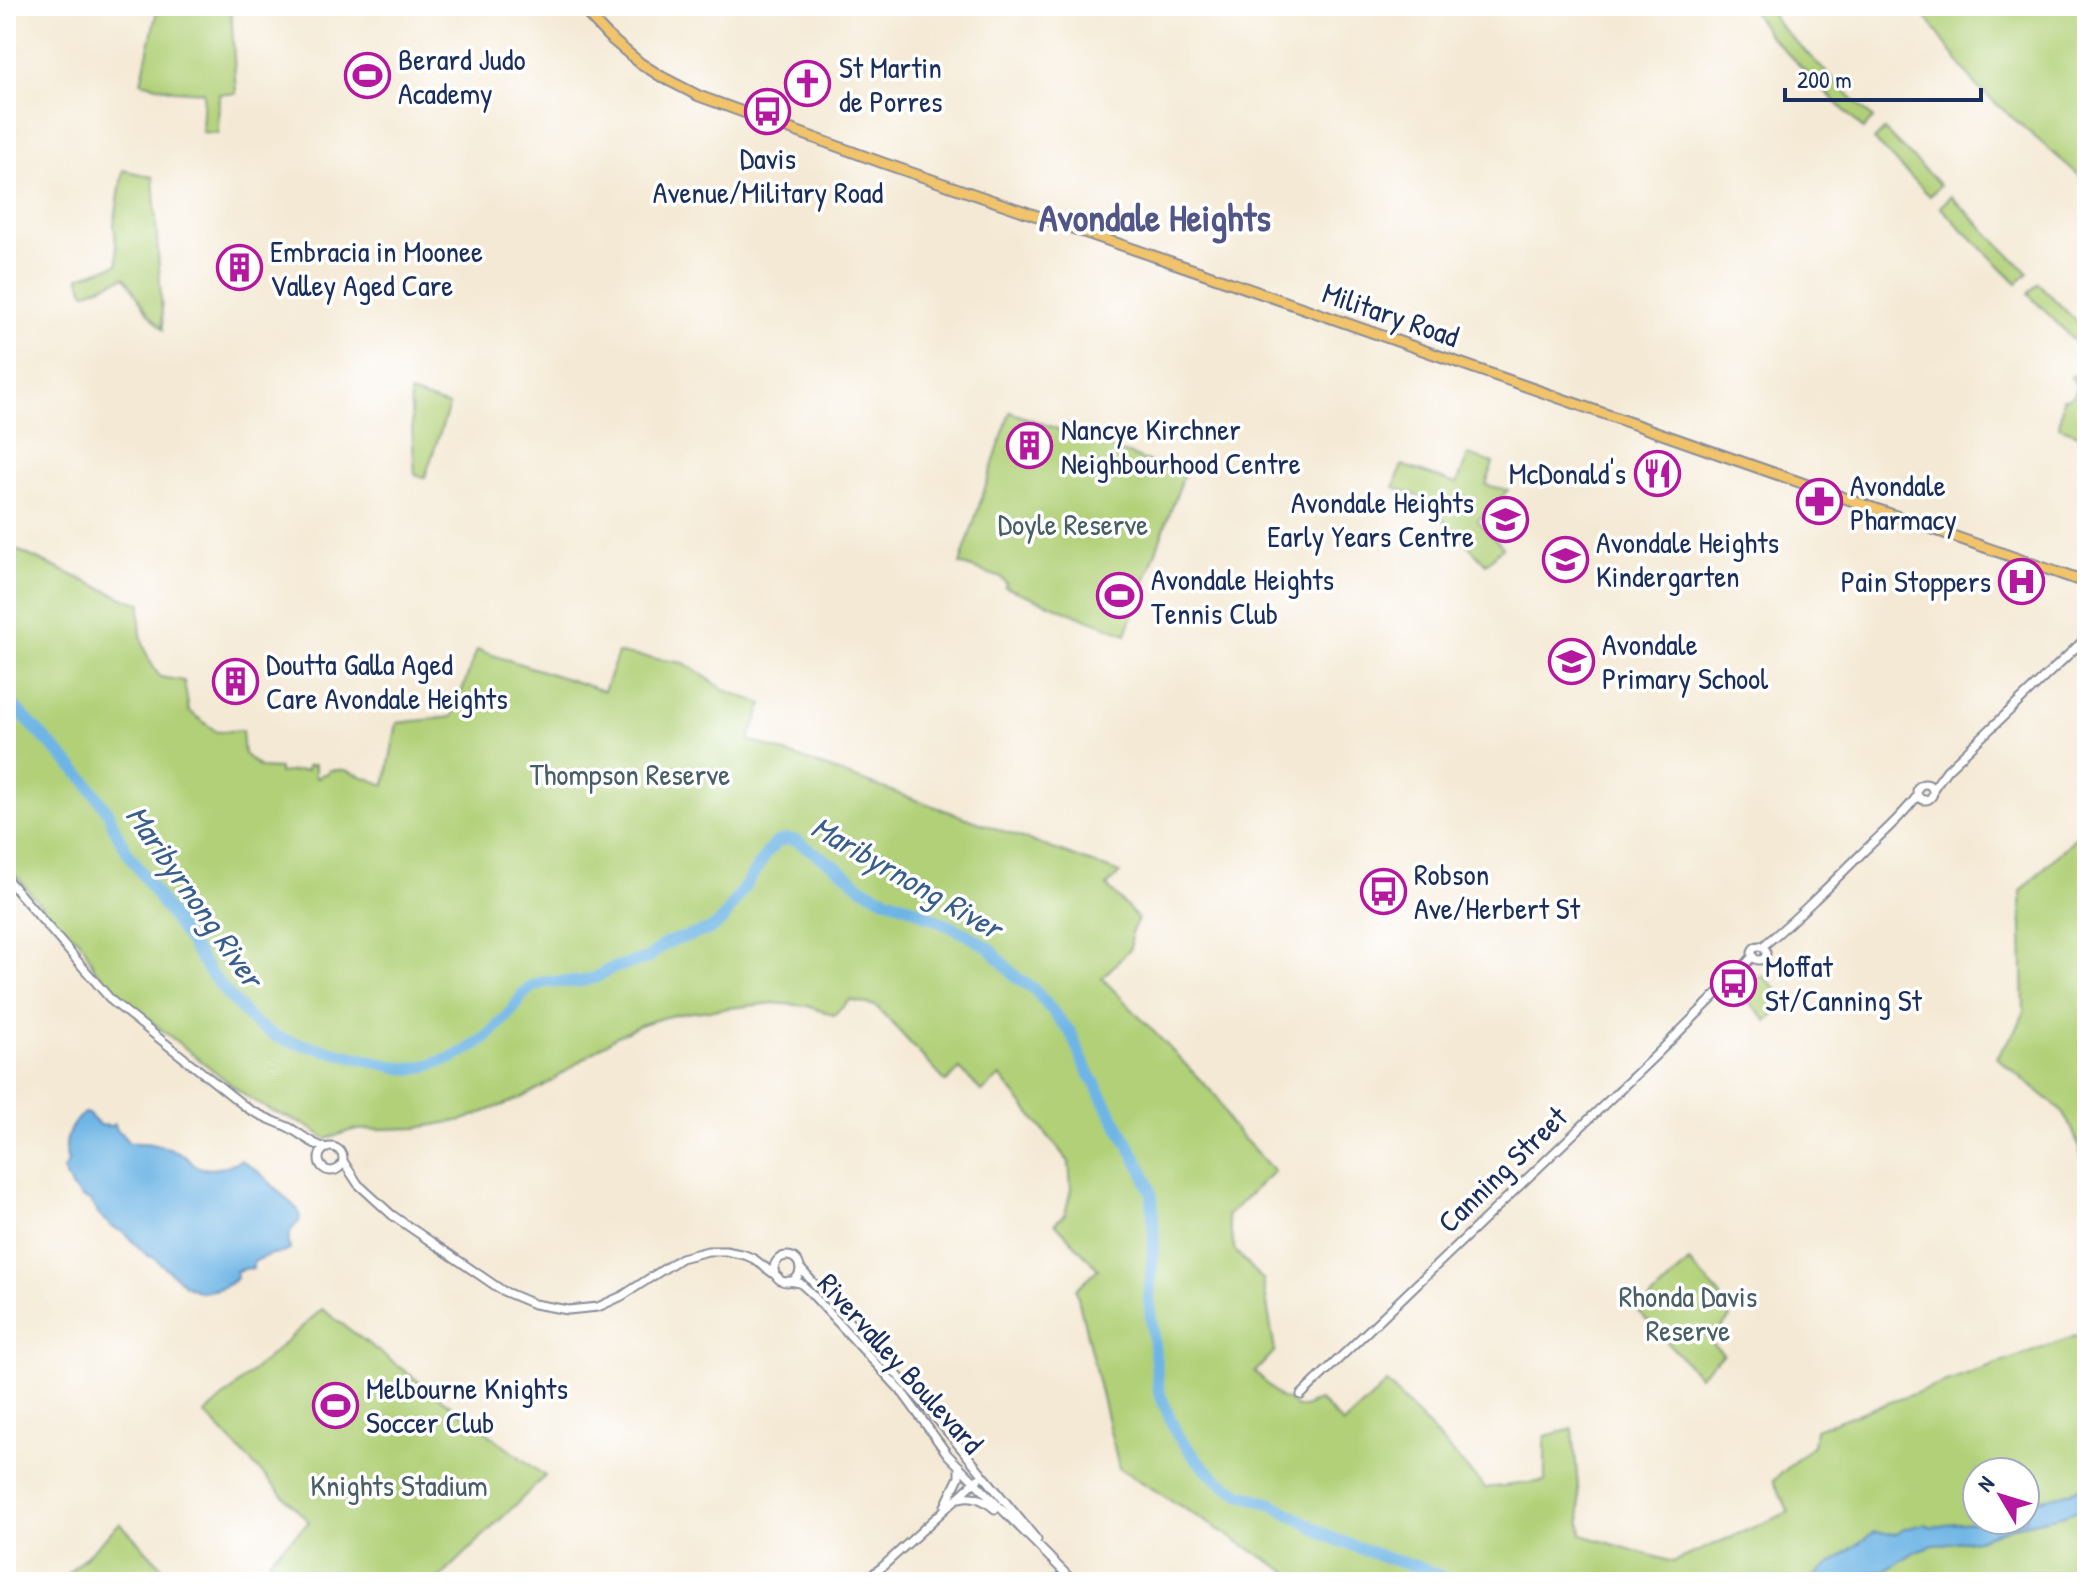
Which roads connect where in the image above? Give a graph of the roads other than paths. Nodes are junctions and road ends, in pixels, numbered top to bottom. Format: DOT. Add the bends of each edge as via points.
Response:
graph roads {
  1 [pos="580,6"];
  2 [pos="2087,583"];
  3 [pos="2087,637"];
  4 [pos="1930,787"];
  5 [pos="1920,798"];
  6 [pos="6,878"];
  7 [pos="308,1141"];
  8 [pos="327,1148"];
  9 [pos="343,1161"];
  10 [pos="319,1163"];
  11 [pos="332,1171"];
  12 [pos="358,1184"];
  13 [pos="782,1257"];
  14 [pos="754,1259"];
  15 [pos="800,1268"];
  16 [pos="778,1277"];
  17 [pos="789,1281"];
  18 [pos="1301,1395"];
  19 [pos="959,1466"];
  20 [pos="982,1474"];
  21 [pos="974,1482"];
  22 [pos="957,1499"];
  23 [pos="944,1508"];
  24 [pos="1022,1531"];
  25 [pos="1045,1552"];
  26 [pos="862,1582"];
  27 [pos="1074,1582"];
  1 -- 2 [label="main road, Military Road" via="626,51 699,96"];
  3 -- 4 [label="street"];
  4 -- 5 [label="street" via="1930,799"];
  4 -- 5 [label="street" via="1919,786"];
  5 -- 18 [label="street, Canning Street" via="1763,949 1753,949 1755,958"];
  6 -- 7 [label="street" via="112,1001 247,1108"];
  7 -- 8 [label="street"];
  7 -- 10 [label="street"];
  8 -- 9 [label="street" via="338,1150"];
  8 -- 10 [label="street"];
  9 -- 11 [label="street"];
  9 -- 12 [label="street, Rivervalley Boulevard"];
  10 -- 11 [label="street"];
  11 -- 12 [label="street, Rivervalley Boulevard"];
  12 -- 14 [label="street, Rivervalley Boulevard" via="396,1218 511,1296 551,1308 604,1304 693,1254 726,1251"];
  13 -- 14 [label="street, Rivervalley Boulevard"];
  13 -- 15 [label="street" via="794,1258"];
  13 -- 16 [label="street" via="775,1266"];
  14 -- 16 [label="street, Rivervalley Boulevard"];
  15 -- 17 [label="street"];
  15 -- 20 [label="street, Rivervalley Boulevard"];
  16 -- 17 [label="street"];
  17 -- 19 [label="street, Rivervalley Boulevard" via="804,1286 839,1323"];
  19 -- 21 [label="street, Rivervalley Boulevard"];
  19 -- 23 [label="street"];
  20 -- 21 [label="street"];
  20 -- 25 [label="street, Rivervalley Boulevard"];
  21 -- 22 [label="street"];
  21 -- 24 [label="street, Rivervalley Boulevard"];
  22 -- 23 [label="street"];
  22 -- 24 [label="street" via="982,1500"];
  23 -- 26 [label="street"];
  24 -- 25 [label="street"];
  25 -- 27 [label="street"];
}
